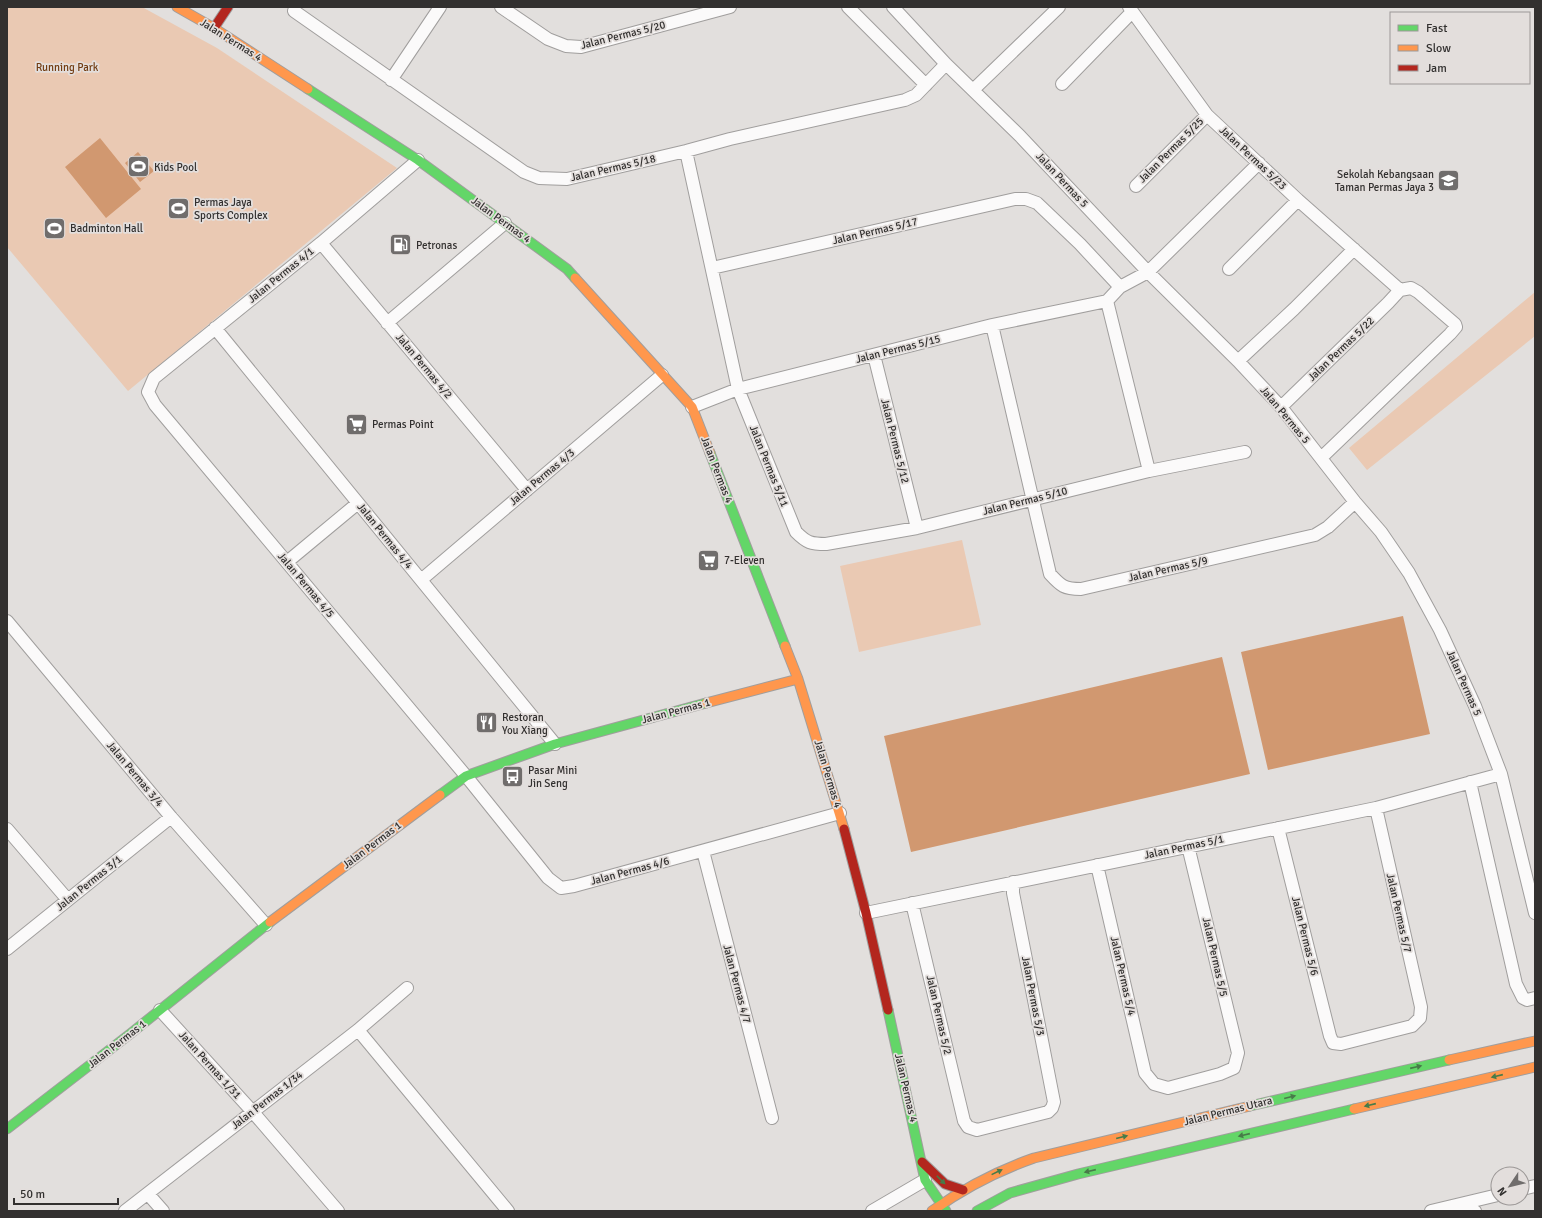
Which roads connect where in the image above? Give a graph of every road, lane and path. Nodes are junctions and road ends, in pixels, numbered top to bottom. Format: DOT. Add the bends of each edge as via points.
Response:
graph roads {
  1 [pos="177,7"];
  2 [pos="228,7"];
  3 [pos="440,7"];
  4 [pos="501,7"];
  5 [pos="730,7"];
  6 [pos="848,7"];
  7 [pos="893,7"];
  8 [pos="1059,7"];
  9 [pos="1130,10"];
  10 [pos="294,11"];
  11 [pos="214,28"];
  12 [pos="946,64"];
  13 [pos="390,80"];
  14 [pos="1062,84"];
  15 [pos="926,85"];
  16 [pos="973,90"];
  17 [pos="1207,115"];
  18 [pos="686,151"];
  19 [pos="418,160"];
  20 [pos="1259,164"];
  21 [pos="1136,186"];
  22 [pos="1298,200"];
  23 [pos="505,223"];
  24 [pos="321,243"];
  25 [pos="1354,249"];
  26 [pos="712,268"];
  27 [pos="1229,269"];
  28 [pos="1148,272"];
  29 [pos="1120,287"];
  30 [pos="1400,290"];
  31 [pos="1107,300"];
  32 [pos="387,323"];
  33 [pos="992,325"];
  34 [pos="215,328"];
  35 [pos="874,355"];
  36 [pos="1238,361"];
  37 [pos="662,375"];
  38 [pos="738,389"];
  39 [pos="148,392"];
  40 [pos="1281,406"];
  41 [pos="692,407"];
  42 [pos="1246,452"];
  43 [pos="1321,458"];
  44 [pos="1149,471"];
  45 [pos="527,490"];
  46 [pos="1032,499"];
  47 [pos="1355,502"];
  48 [pos="358,503"];
  49 [pos="916,528"];
  50 [pos="804,541"];
  51 [pos="287,562"];
  52 [pos="421,580"];
  53 [pos="7,621"];
  54 [pos="798,678"];
  55 [pos="555,744"];
  56 [pos="1501,774"];
  57 [pos="466,776"];
  58 [pos="1470,782"];
  59 [pos="1376,808"];
  60 [pos="840,813"];
  61 [pos="172,817"];
  62 [pos="1278,828"];
  63 [pos="7,829"];
  64 [pos="1188,846"];
  65 [pos="703,851"];
  66 [pos="1097,865"];
  67 [pos="1013,882"];
  68 [pos="68,900"];
  69 [pos="912,903"];
  70 [pos="866,913"];
  71 [pos="1535,914"];
  72 [pos="266,925"];
  73 [pos="7,949"];
  74 [pos="407,988"];
  75 [pos="1535,998"];
  76 [pos="160,1010"];
  77 [pos="358,1030"];
  78 [pos="1535,1041"];
  79 [pos="1333,1044"];
  80 [pos="1535,1067"];
  81 [pos="1154,1084"];
  82 [pos="252,1111"];
  83 [pos="772,1118"];
  84 [pos="968,1127"];
  85 [pos="7,1129"];
  86 [pos="922,1162"];
  87 [pos="925,1180"];
  88 [pos="963,1190"];
  89 [pos="148,1194"];
  90 [pos="1490,1197"];
  91 [pos="1452,1206"];
  92 [pos="943,1208"];
  93 [pos="125,1211"];
  94 [pos="163,1211"];
  95 [pos="338,1211"];
  96 [pos="508,1211"];
  97 [pos="872,1211"];
  98 [pos="932,1211"];
  99 [pos="977,1211"];
  100 [pos="1431,1211"];
  101 [pos="1475,1211"];
  1 -- 11 [label="street, Jalan Permas 4"];
  2 -- 11 [label="street"];
  3 -- 13 [label="street"];
  4 -- 5 [label="street, Jalan Permas 5/20" via="548,39 566,46 581,47"];
  6 -- 15 [label="street"];
  7 -- 12 [label="street, Jalan Permas 5"];
  8 -- 16 [label="street"];
  9 -- 14 [label="street"];
  9 -- 17 [label="street, Jalan Permas 5/23"];
  10 -- 13 [label="street, Jalan Permas 5/18"];
  11 -- 19 [label="street, Jalan Permas 4"];
  12 -- 15 [label="street"];
  12 -- 16 [label="street, Jalan Permas 5"];
  13 -- 18 [label="street, Jalan Permas 5/18" via="524,172 539,178 568,179"];
  15 -- 18 [label="street, Jalan Permas 5/18" via="906,100"];
  16 -- 28 [label="street, Jalan Permas 5"];
  17 -- 20 [label="street, Jalan Permas 5/23"];
  17 -- 21 [label="street, Jalan Permas 5/25"];
  18 -- 26 [label="street, Jalan Permas 5/11"];
  19 -- 23 [label="street, Jalan Permas 4"];
  19 -- 24 [label="street, Jalan Permas 4/1"];
  20 -- 22 [label="street, Jalan Permas 5/23"];
  20 -- 28 [label="street"];
  22 -- 25 [label="street, Jalan Permas 5/23"];
  22 -- 27 [label="street"];
  23 -- 32 [label="street"];
  23 -- 37 [label="street, Jalan Permas 4" via="567,269"];
  24 -- 32 [label="street, Jalan Permas 4/2"];
  24 -- 34 [label="street, Jalan Permas 4/1"];
  25 -- 30 [label="street, Jalan Permas 5/23"];
  25 -- 36 [label="street"];
  26 -- 29 [label="street, Jalan Permas 5/17" via="1015,199 1026,199 1036,203 1075,239"];
  26 -- 38 [label="street, Jalan Permas 5/11"];
  28 -- 29 [label="street"];
  28 -- 36 [label="street, Jalan Permas 5"];
  29 -- 31 [label="street"];
  30 -- 40 [label="street, Jalan Permas 5/22"];
  30 -- 43 [label="street" via="1411,288 1418,292 1456,327"];
  31 -- 33 [label="street, Jalan Permas 5/15"];
  31 -- 44 [label="street"];
  32 -- 45 [label="street, Jalan Permas 4/2"];
  33 -- 35 [label="street, Jalan Permas 5/15"];
  33 -- 46 [label="street"];
  34 -- 39 [label="street, Jalan Permas 4/1" via="154,378"];
  34 -- 48 [label="street, Jalan Permas 4/4"];
  35 -- 38 [label="street, Jalan Permas 5/15"];
  35 -- 49 [label="street, Jalan Permas 5/12"];
  36 -- 40 [label="street, Jalan Permas 5"];
  37 -- 41 [label="street, Jalan Permas 4"];
  37 -- 45 [label="street, Jalan Permas 4/3"];
  38 -- 41 [label="street, Jalan Permas 5/15"];
  38 -- 50 [label="street, Jalan Permas 5/11" via="796,532"];
  39 -- 51 [label="street, Jalan Permas 4/5" via="155,405"];
  40 -- 43 [label="street, Jalan Permas 5"];
  41 -- 54 [label="street, Jalan Permas 4"];
  42 -- 44 [label="street, Jalan Permas 5/10"];
  43 -- 47 [label="street, Jalan Permas 5"];
  44 -- 46 [label="street, Jalan Permas 5/10"];
  45 -- 52 [label="street, Jalan Permas 4/3"];
  46 -- 47 [label="street, Jalan Permas 5/9" via="1050,574 1060,585 1069,589 1081,589 1315,534 1328,527"];
  46 -- 49 [label="street, Jalan Permas 5/10"];
  47 -- 56 [label="street, Jalan Permas 5" via="1381,532 1440,630 1475,706"];
  48 -- 51 [label="street"];
  48 -- 52 [label="street, Jalan Permas 4/4"];
  49 -- 50 [label="street, Jalan Permas 5/10" via="826,544"];
  51 -- 57 [label="street, Jalan Permas 4/5"];
  52 -- 55 [label="street, Jalan Permas 4/4"];
  53 -- 61 [label="street, Jalan Permas 3/4"];
  54 -- 55 [label="street, Jalan Permas 1"];
  54 -- 60 [label="street, Jalan Permas 4"];
  55 -- 57 [label="street, Jalan Permas 1"];
  56 -- 58 [label="street, Jalan Permas 5/1"];
  56 -- 71 [label="street, Jalan Permas 5"];
  57 -- 65 [label="street, Jalan Permas 4/6" via="548,878 561,888"];
  57 -- 72 [label="street, Jalan Permas 1"];
  58 -- 59 [label="street, Jalan Permas 5/1"];
  58 -- 75 [label="street" via="1516,984 1523,998"];
  59 -- 62 [label="street, Jalan Permas 5/1"];
  59 -- 79 [label="street, Jalan Permas 5/7" via="1421,1007 1420,1018 1412,1026"];
  60 -- 65 [label="street, Jalan Permas 4/6"];
  60 -- 70 [label="street, Jalan Permas 4"];
  61 -- 68 [label="street, Jalan Permas 3/1"];
  61 -- 72 [label="street, Jalan Permas 3/4"];
  62 -- 64 [label="street, Jalan Permas 5/1"];
  62 -- 79 [label="street, Jalan Permas 5/6"];
  63 -- 68 [label="street"];
  64 -- 66 [label="street, Jalan Permas 5/1"];
  64 -- 81 [label="street, Jalan Permas 5/5" via="1238,1053 1234,1068 1220,1074 1168,1088"];
  65 -- 83 [label="street, Jalan Permas 4/7"];
  66 -- 67 [label="street, Jalan Permas 5/1"];
  66 -- 81 [label="street, Jalan Permas 5/4" via="1145,1073"];
  67 -- 69 [label="street, Jalan Permas 5/1"];
  67 -- 84 [label="street, Jalan Permas 5/3" via="1013,893 1054,1102 1048,1112 977,1130"];
  68 -- 73 [label="street, Jalan Permas 3/1"];
  69 -- 70 [label="street, Jalan Permas 5/1"];
  69 -- 84 [label="street, Jalan Permas 5/2" via="964,1121"];
  70 -- 86 [label="street, Jalan Permas 4"];
  72 -- 76 [label="street, Jalan Permas 1"];
  74 -- 77 [label="street, Jalan Permas 1/34"];
  76 -- 82 [label="street, Jalan Permas 1/31"];
  76 -- 85 [label="street, Jalan Permas 1"];
  77 -- 82 [label="street, Jalan Permas 1/34"];
  77 -- 96 [label="street"];
  88 -- 78 [label="street, Jalan Permas Utara, one-way" via="1010,1166 1034,1158 1346,1083"];
  80 -- 99 [label="street, one-way" via="1078,1174 1010,1193"];
  82 -- 89 [label="street, Jalan Permas 1/34"];
  82 -- 95 [label="street, Jalan Permas 1/31"];
  86 -- 87 [label="street, Jalan Permas 4"];
  86 -- 88 [label="street, one-way" via="944,1184 953,1189"];
  87 -- 92 [label="street, Jalan Permas 4"];
  87 -- 97 [label="street"];
  88 -- 92 [label="street, Jalan Permas Utara"];
  89 -- 93 [label="street, Jalan Permas 1/34"];
  89 -- 94 [label="street"];
  90 -- 91 [label="street"];
  91 -- 100 [label="street"];
  91 -- 101 [label="street"];
  92 -- 98 [label="street, Jalan Permas Utara"];
}
